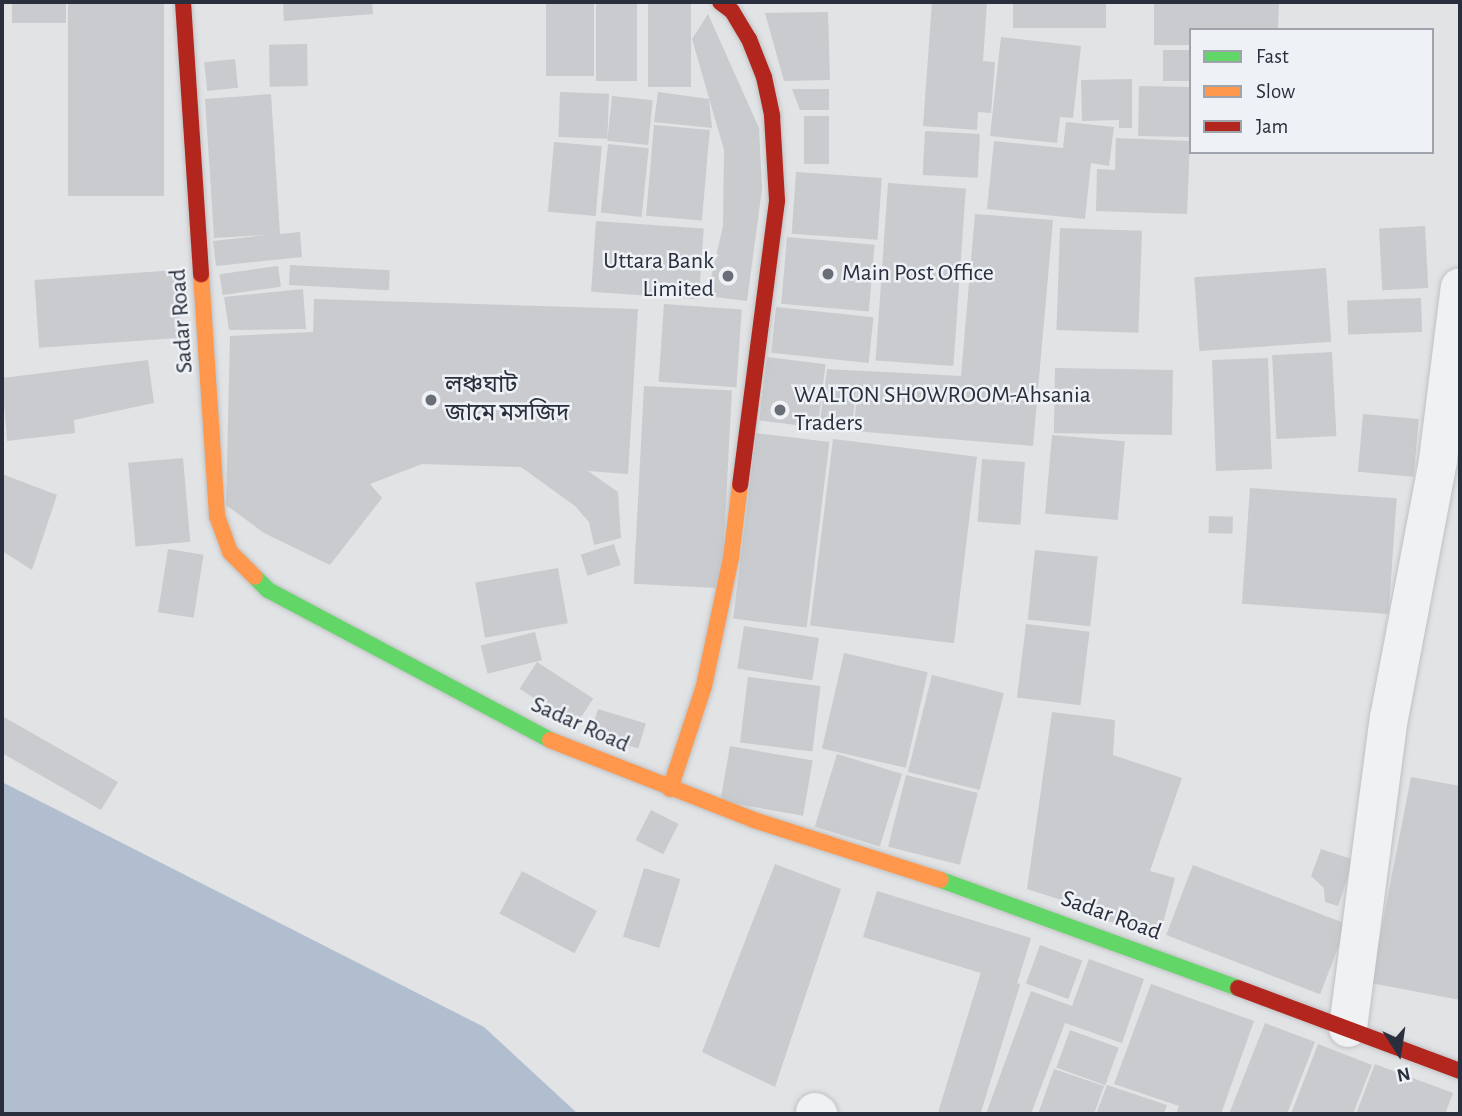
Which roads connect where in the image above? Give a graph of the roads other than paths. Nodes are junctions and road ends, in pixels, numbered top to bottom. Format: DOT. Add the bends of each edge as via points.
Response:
graph roads {
  1 [pos="183,2"];
  2 [pos="720,2"];
  3 [pos="1460,287"];
  4 [pos="670,789"];
  5 [pos="1348,1028"];
  6 [pos="1460,1071"];
  1 -- 4 [label="street, Sadar Road" via="212,480 217,516 230,552 268,590 556,743"];
  2 -- 4 [label="street" via="732,11 749,39 764,77 772,116 777,201 731,558 704,686"];
  3 -- 5 [label="street" via="1438,460 1389,718"];
  4 -- 5 [label="street, Sadar Road" via="1015,904"];
  5 -- 6 [label="street, Sadar Road"];
}
